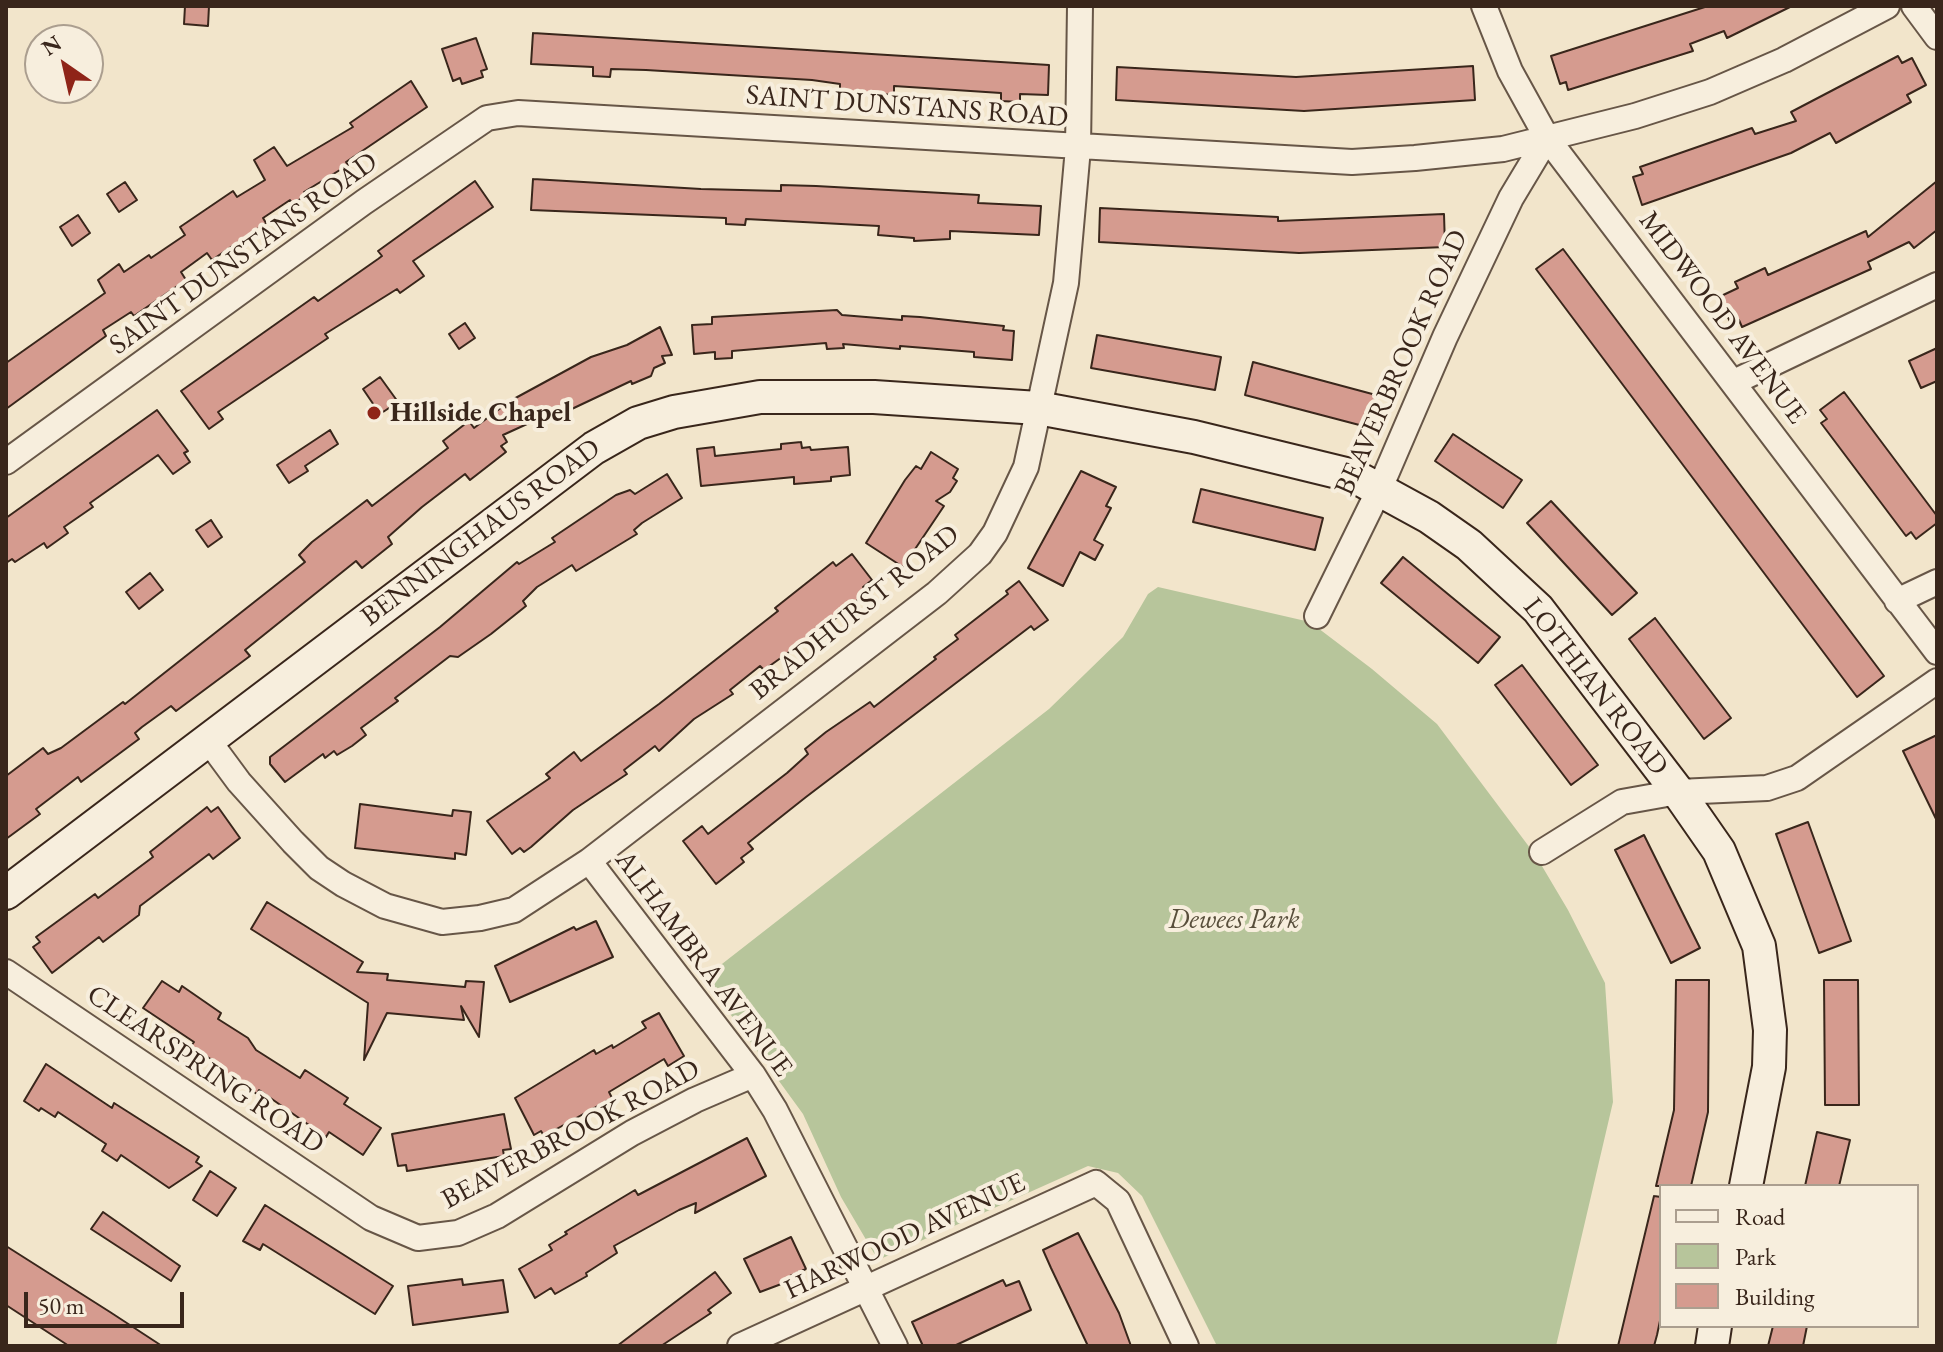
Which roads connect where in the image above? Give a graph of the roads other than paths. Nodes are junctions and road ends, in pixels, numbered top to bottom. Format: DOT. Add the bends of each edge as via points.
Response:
graph roads {
  1 [pos="1080,6"];
  2 [pos="1484,6"];
  3 [pos="1887,6"];
  4 [pos="1914,6"];
  5 [pos="1937,37"];
  6 [pos="1547,138"];
  7 [pos="1078,148"];
  8 [pos="1937,285"];
  9 [pos="1734,382"];
  10 [pos="1038,408"];
  11 [pos="6,462"];
  12 [pos="1380,488"];
  13 [pos="1937,582"];
  14 [pos="1897,601"];
  15 [pos="1317,616"];
  16 [pos="1937,652"];
  17 [pos="1937,681"];
  18 [pos="208,740"];
  19 [pos="1678,792"];
  20 [pos="1542,852"];
  21 [pos="589,861"];
  22 [pos="6,893"];
  23 [pos="6,972"];
  24 [pos="753,1075"];
  25 [pos="1746,1184"];
  26 [pos="371,1218"];
  27 [pos="867,1287"];
  28 [pos="740,1346"];
  29 [pos="895,1346"];
  30 [pos="1186,1346"];
  1 -- 7 [label="street, BRADHURST ROAD"];
  2 -- 6 [label="street, MIDWOOD AVENUE" via="1510,71"];
  3 -- 6 [label="street, SAINT DUNSTANS ROAD" via="1710,92"];
  4 -- 5 [label="street"];
  6 -- 7 [label="street, SAINT DUNSTANS ROAD" via="1503,149 1352,162"];
  6 -- 9 [label="street, MIDWOOD AVENUE"];
  6 -- 12 [label="street, BEAVERBROOK ROAD" via="1511,198"];
  7 -- 10 [label="street, BRADHURST ROAD" via="1066,283"];
  7 -- 11 [label="street, SAINT DUNSTANS ROAD" via="518,113 487,118"];
  8 -- 9 [label="street"];
  9 -- 14 [label="street, MIDWOOD AVENUE"];
  10 -- 12 [label="street, LOTHIAN ROAD" via="1326,466"];
  10 -- 18 [label="street, BENNINGHAUS ROAD" via="874,397 760,397 638,423 594,448"];
  10 -- 21 [label="street, BRADHURST ROAD" via="1026,467 1009,510 980,554 937,593"];
  12 -- 15 [label="street, BEAVERBROOK ROAD"];
  12 -- 19 [label="street, LOTHIAN ROAD" via="1469,545 1538,609"];
  13 -- 14 [label="street"];
  14 -- 16 [label="street, MIDWOOD AVENUE"];
  17 -- 19 [label="street" via="1797,778 1767,788"];
  18 -- 21 [label="street, ALHAMBRA AVENUE" via="239,782 319,868 385,906 442,922 514,910"];
  18 -- 22 [label="street, BENNINGHAUS ROAD"];
  19 -- 20 [label="street" via="1622,802"];
  19 -- 25 [label="street, LOTHIAN ROAD" via="1719,851 1759,946 1770,1030 1769,1067"];
  21 -- 24 [label="street, ALHAMBRA AVENUE"];
  23 -- 26 [label="street, CLEARSPRING ROAD"];
  24 -- 26 [label="street, BEAVERBROOK ROAD" via="632,1133 497,1216 458,1233 418,1238"];
  24 -- 27 [label="street, ALHAMBRA AVENUE"];
  27 -- 28 [label="street, HARWOOD AVENUE"];
  27 -- 29 [label="street, ALHAMBRA AVENUE"];
  27 -- 30 [label="street, HARWOOD AVENUE" via="1096,1183 1118,1201"];
}
